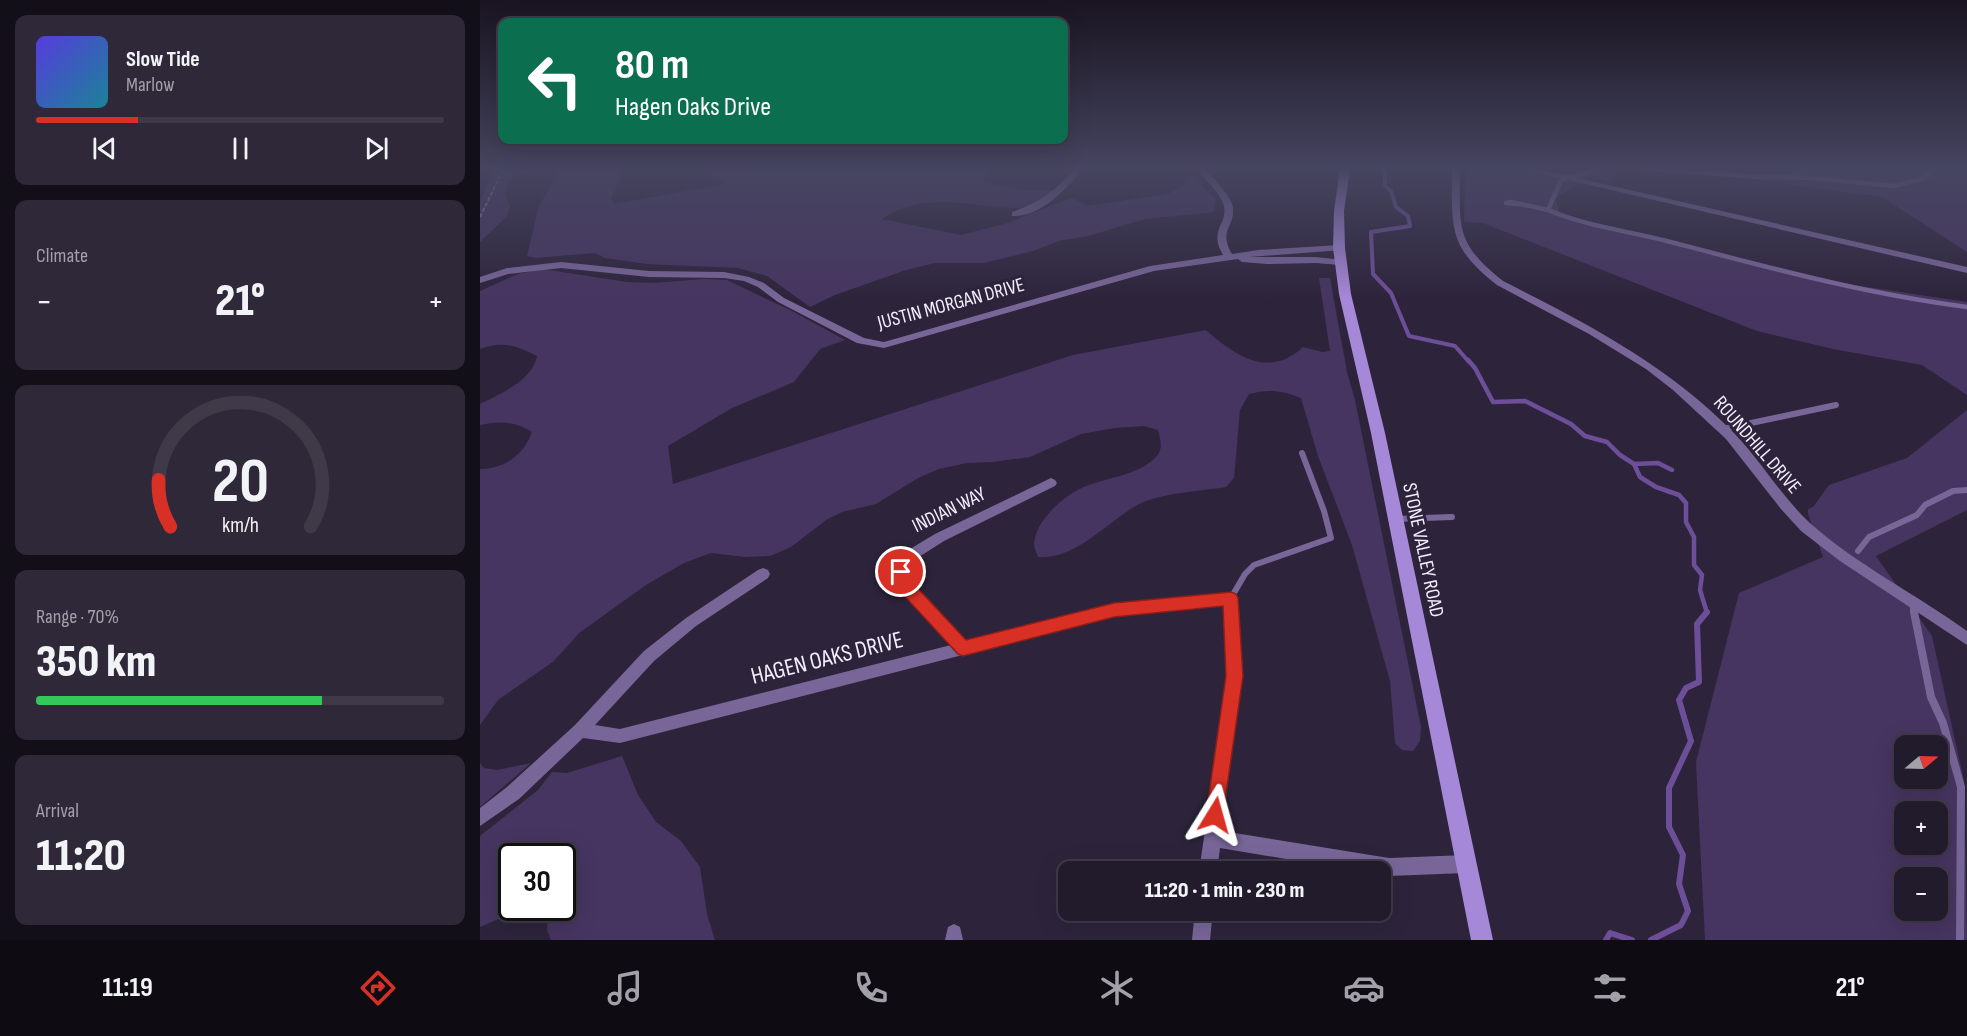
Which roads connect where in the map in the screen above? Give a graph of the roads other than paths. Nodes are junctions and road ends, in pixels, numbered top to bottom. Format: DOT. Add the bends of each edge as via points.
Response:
graph roads {
  1 [pos="1020,212"];
  2 [pos="1228,212"];
  3 [pos="1339,212"];
  4 [pos="1457,212"];
  5 [pos="1552,212"];
  6 [pos="1716,212"];
  7 [pos="1015,214"];
  8 [pos="1340,255"];
  9 [pos="1229,257"];
  10 [pos="1967,270"];
  11 [pos="480,280"];
  12 [pos="1967,307"];
  13 [pos="1836,405"];
  14 [pos="1723,429"];
  15 [pos="1302,453"];
  16 [pos="1052,483"];
  17 [pos="1967,490"];
  18 [pos="1452,516"];
  19 [pos="1395,519"];
  20 [pos="1858,551"];
  21 [pos="763,574"];
  22 [pos="1231,598"];
  23 [pos="1911,601"];
  24 [pos="1967,639"];
  25 [pos="963,648"];
  26 [pos="580,730"];
  27 [pos="480,818"];
  28 [pos="1212,838"];
  29 [pos="1209,861"];
  30 [pos="1466,864"];
  31 [pos="1203,921"];
  32 [pos="1201,940"];
  33 [pos="1482,940"];
  34 [pos="1960,940"];
  1 -- 7 [label="street"];
  2 -- 9 [label="street" via="1221,235"];
  3 -- 8 [label="street, STONE VALLEY ROAD"];
  4 -- 14 [label="street, ROUNDHILL DRIVE" via="1461,245 1485,272 1646,362"];
  5 -- 12 [label="lane" via="1794,274"];
  6 -- 10 [label="street"];
  8 -- 9 [label="street, JUSTIN MORGAN DRIVE" via="1257,261"];
  8 -- 19 [label="street, STONE VALLEY ROAD" via="1345,294"];
  9 -- 11 [label="street, JUSTIN MORGAN DRIVE" via="1183,262 1115,278 884,345 861,340 781,300 761,285 724,275 649,274 561,266 516,270"];
  13 -- 14 [label="lane"];
  14 -- 23 [label="street, ROUNDHILL DRIVE" via="1805,526 1849,561"];
  15 -- 22 [label="lane" via="1331,538 1254,565"];
  16 -- 25 [label="street, INDIAN WAY" via="923,546 905,559 903,584"];
  17 -- 20 [label="lane" via="1953,491 1925,505 1917,515 1869,537"];
  18 -- 19 [label="lane"];
  19 -- 30 [label="street, STONE VALLEY ROAD"];
  21 -- 26 [label="street" via="691,622 649,656"];
  22 -- 25 [label="street, HAGEN OAKS DRIVE" via="1114,610"];
  22 -- 28 [label="street" via="1234,676"];
  23 -- 24 [label="street, ROUNDHILL DRIVE"];
  23 -- 34 [label="lane" via="1931,697 1946,732 1960,787"];
  25 -- 26 [label="street, HAGEN OAKS DRIVE" via="620,736"];
  26 -- 27 [label="street" via="513,793"];
  28 -- 29 [label="street"];
  28 -- 30 [label="street" via="1389,867"];
  30 -- 33 [label="street, STONE VALLEY ROAD"];
  31 -- 32 [label="street"];
}
